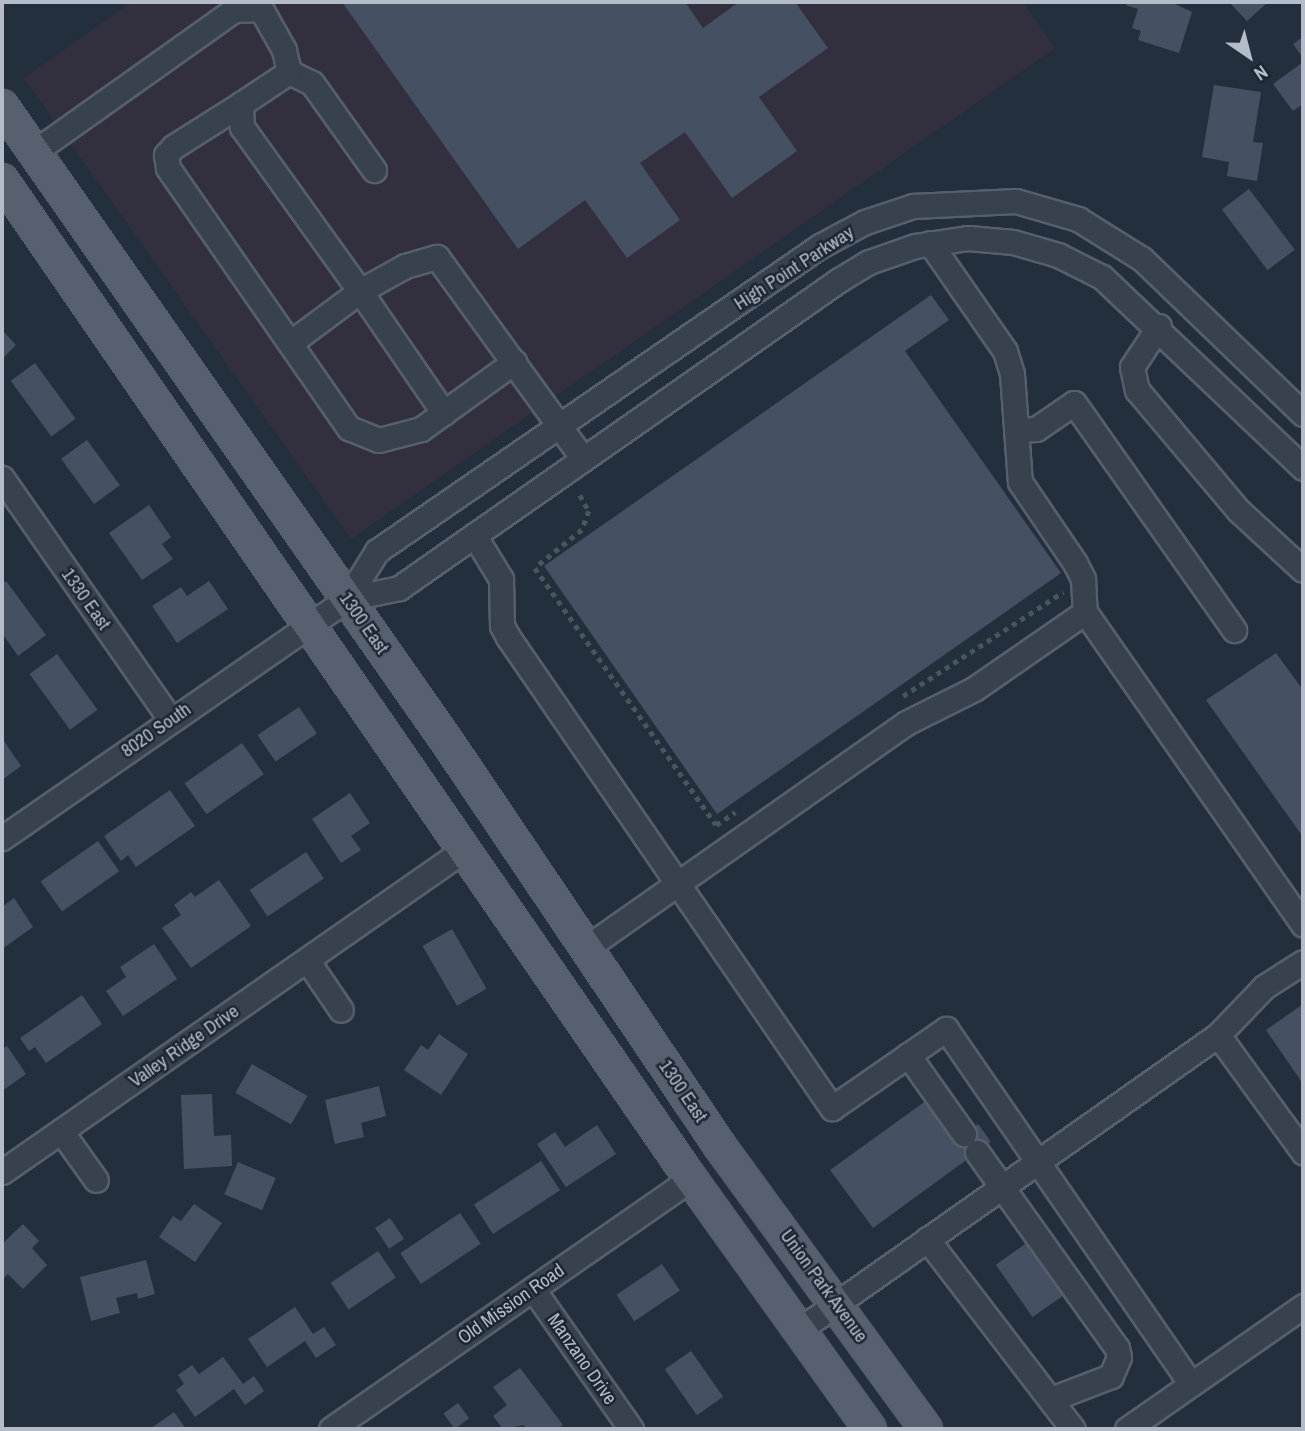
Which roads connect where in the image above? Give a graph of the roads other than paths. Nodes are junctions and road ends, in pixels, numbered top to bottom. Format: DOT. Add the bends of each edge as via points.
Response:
graph roads {
  1 [pos="289,72"];
  2 [pos="241,104"];
  3 [pos="2,106"];
  4 [pos="34,152"];
  5 [pos="374,170"];
  6 [pos="2,180"];
  7 [pos="930,243"];
  8 [pos="360,292"];
  9 [pos="1159,326"];
  10 [pos="290,343"];
  11 [pos="514,362"];
  12 [pos="444,413"];
  13 [pos="1303,414"];
  14 [pos="561,426"];
  15 [pos="1016,430"];
  16 [pos="583,459"];
  17 [pos="1303,468"];
  18 [pos="2,478"];
  19 [pos="474,535"];
  20 [pos="1303,570"];
  21 [pos="348,599"];
  22 [pos="1085,612"];
  23 [pos="310,623"];
  24 [pos="1234,630"];
  25 [pos="171,720"];
  26 [pos="2,838"];
  27 [pos="464,850"];
  28 [pos="677,883"];
  29 [pos="1301,916"];
  30 [pos="586,948"];
  31 [pos="307,960"];
  32 [pos="1303,962"];
  33 [pos="341,1010"];
  34 [pos="1218,1035"];
  35 [pos="908,1055"];
  36 [pos="61,1132"];
  37 [pos="719,1145"];
  38 [pos="1303,1152"];
  39 [pos="1038,1162"];
  40 [pos="2,1172"];
  41 [pos="691,1179"];
  42 [pos="96,1180"];
  43 [pos="1002,1188"];
  44 [pos="927,1239"];
  45 [pos="533,1289"];
  46 [pos="837,1303"];
  47 [pos="1303,1306"];
  48 [pos="799,1329"];
  49 [pos="1191,1384"];
  50 [pos="1051,1399"];
  51 [pos="331,1429"];
  52 [pos="631,1429"];
  53 [pos="870,1429"];
  54 [pos="926,1429"];
  55 [pos="1073,1429"];
  56 [pos="1127,1429"];
  1 -- 2 [label="street"];
  1 -- 4 [label="street" via="284,50 261,9 234,10"];
  1 -- 5 [label="street" via="312,83"];
  2 -- 8 [label="street" via="242,127"];
  2 -- 10 [label="street" via="173,147 166,155 168,168"];
  3 -- 4 [label="main road, 1300 East"];
  4 -- 21 [label="main road, 1300 East"];
  6 -- 23 [label="main road"];
  7 -- 9 [label="street, High Point Parkway" via="968,237 1013,242 1058,256 1102,277"];
  7 -- 15 [label="street" via="1005,351 1012,374"];
  7 -- 16 [label="street, High Point Parkway" via="869,262 839,280"];
  8 -- 10 [label="street"];
  8 -- 11 [label="street" via="405,266 437,257"];
  8 -- 12 [label="street"];
  9 -- 17 [label="street, High Point Parkway"];
  9 -- 20 [label="street" via="1132,367 1137,390 1238,510"];
  10 -- 12 [label="street" via="359,436 397,439"];
  11 -- 12 [label="street"];
  11 -- 14 [label="street"];
  13 -- 14 [label="street, High Point Parkway" via="1143,259 1078,219 1016,201 981,201 913,206 854,228 821,246"];
  14 -- 16 [label="street"];
  14 -- 21 [label="street, High Point Parkway" via="377,551"];
  15 -- 22 [label="street" via="1020,482 1083,579"];
  15 -- 24 [label="street" via="1036,429 1074,403"];
  16 -- 19 [label="street, High Point Parkway"];
  18 -- 25 [label="street, 1330 East"];
  19 -- 21 [label="street, High Point Parkway" via="398,588"];
  19 -- 28 [label="street" via="501,579 502,626 508,637"];
  21 -- 23 [label="street, High Point Parkway"];
  21 -- 30 [label="main road, 1300 East"];
  22 -- 28 [label="street" via="974,689 906,723"];
  22 -- 29 [label="street"];
  23 -- 25 [label="street, 8020 South"];
  23 -- 27 [label="main road"];
  25 -- 26 [label="street, 8020 South"];
  27 -- 31 [label="street, Valley Ridge Drive"];
  27 -- 41 [label="main road"];
  28 -- 30 [label="street"];
  28 -- 35 [label="street" via="832,1108"];
  30 -- 37 [label="main road, 1300 East"];
  31 -- 33 [label="street"];
  31 -- 36 [label="street, Valley Ridge Drive"];
  32 -- 34 [label="street" via="1264,986"];
  34 -- 38 [label="street"];
  34 -- 39 [label="street"];
  35 -- 39 [label="street" via="946,1029"];
  35 -- 43 [label="street"];
  36 -- 40 [label="street, Valley Ridge Drive"];
  36 -- 42 [label="street"];
  37 -- 46 [label="main road, Union Park Avenue"];
  39 -- 43 [label="street"];
  39 -- 49 [label="street"];
  41 -- 45 [label="street, Old Mission Road"];
  41 -- 48 [label="main road"];
  43 -- 44 [label="street"];
  43 -- 50 [label="street" via="1110,1337 1119,1357 1111,1376 1100,1383"];
  44 -- 46 [label="street"];
  44 -- 50 [label="street"];
  45 -- 51 [label="street, Old Mission Road"];
  45 -- 52 [label="street, Manzano Drive"];
  46 -- 48 [label="street"];
  46 -- 54 [label="main road, Union Park Avenue"];
  47 -- 49 [label="street"];
  48 -- 53 [label="main road"];
  49 -- 56 [label="street"];
  50 -- 55 [label="street"];
}
